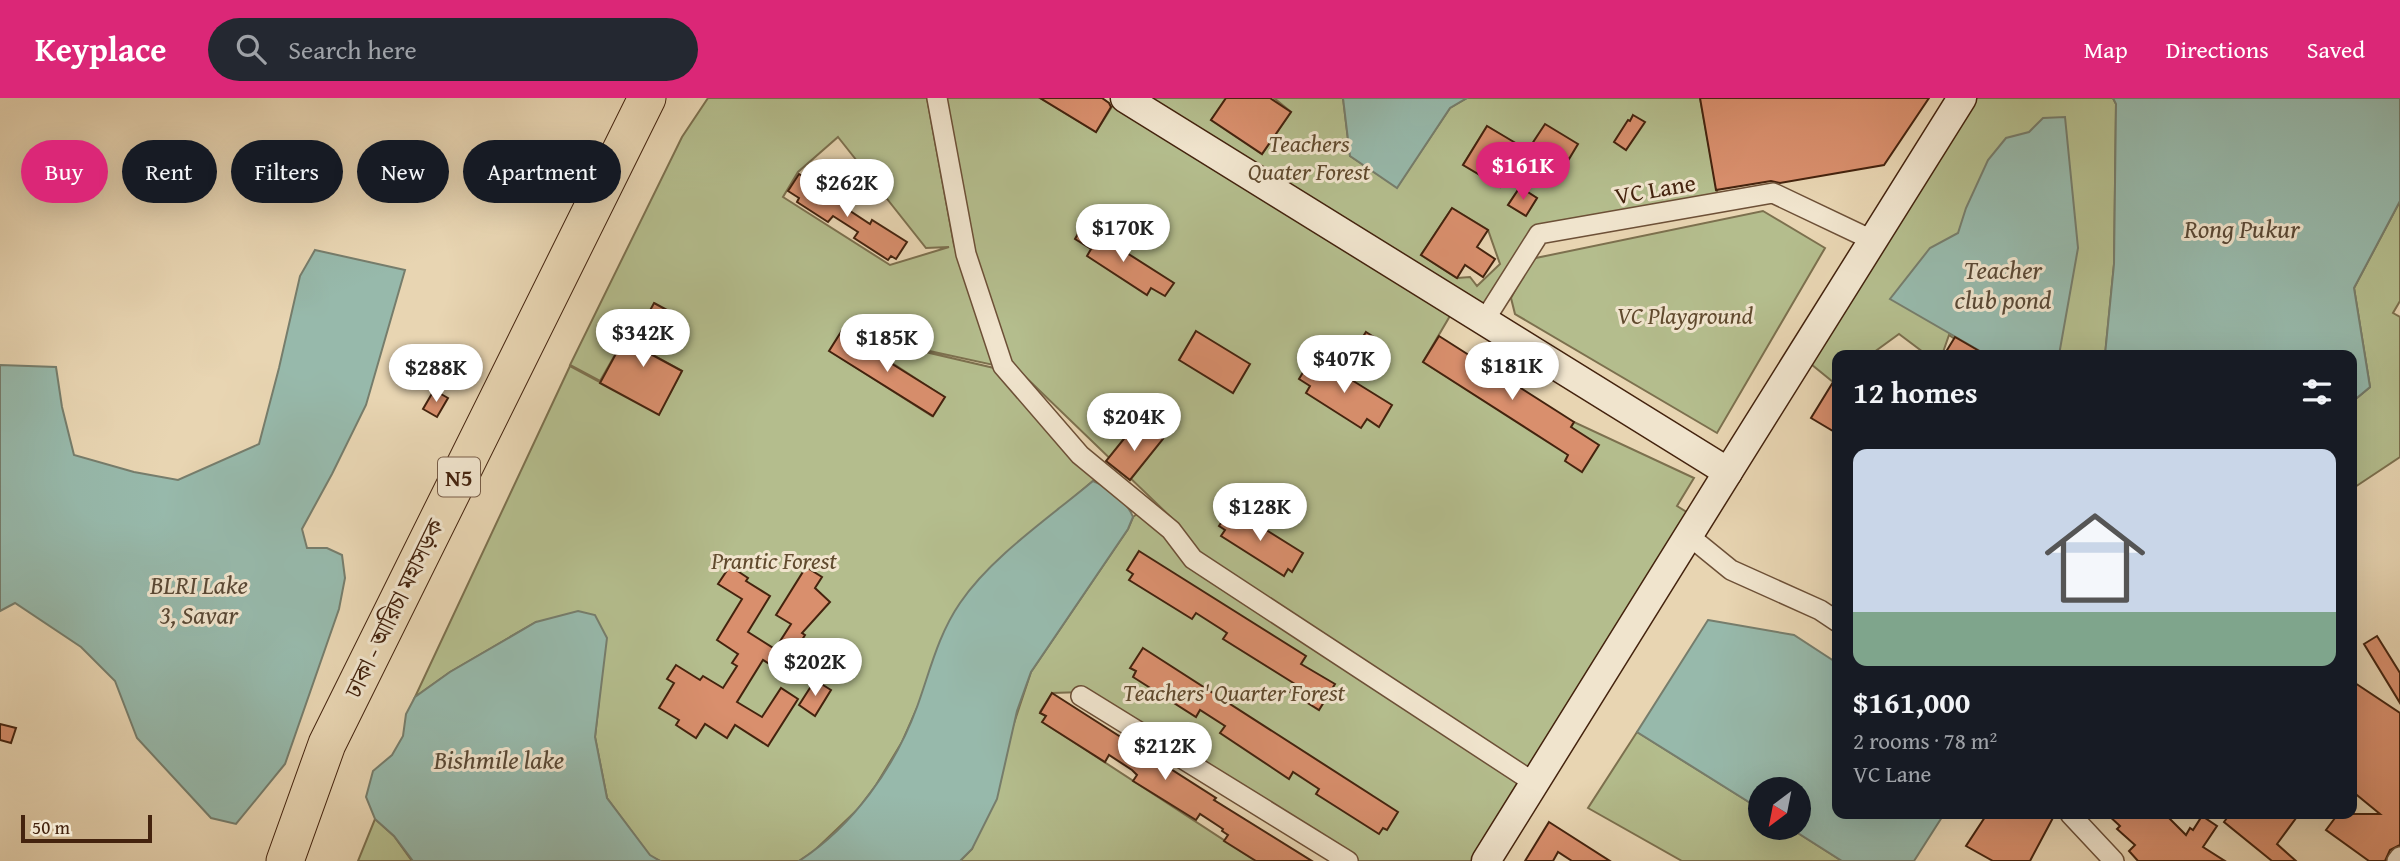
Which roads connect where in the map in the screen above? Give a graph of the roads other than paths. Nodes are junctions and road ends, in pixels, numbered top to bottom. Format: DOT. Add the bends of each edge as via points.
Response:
graph roads {
  1 [pos="618,98"];
  2 [pos="647,98"];
  3 [pos="937,98"];
  4 [pos="1125,98"];
  5 [pos="1962,98"];
  6 [pos="1872,240"];
  7 [pos="1484,320"];
  8 [pos="1728,472"];
  9 [pos="1688,535"];
  10 [pos="1832,618"];
  11 [pos="1081,696"];
  12 [pos="1536,783"];
  13 [pos="2075,819"];
  14 [pos="261,861"];
  15 [pos="285,861"];
  16 [pos="1348,861"];
  17 [pos="1486,861"];
  18 [pos="2114,861"];
  1 -- 14 [label="highway, ঢাকা - আরিচা মহাসড়ক / N5" via="510,326 316,713"];
  2 -- 15 [label="highway, ঢাকা - আরিচা মহাসড়ক / N5" via="327,744"];
  3 -- 12 [label="street" via="966,254 1003,366 1080,455 1171,530 1193,559"];
  4 -- 7 [label="street"];
  5 -- 6 [label="street"];
  6 -- 7 [label="street, VC Lane" via="1773,193 1539,234"];
  6 -- 8 [label="street"];
  7 -- 8 [label="street"];
  8 -- 9 [label="street"];
  9 -- 10 [label="street" via="1731,570"];
  9 -- 12 [label="street"];
  11 -- 16 [label="street"];
  12 -- 17 [label="street"];
  13 -- 18 [label="street"];
}
